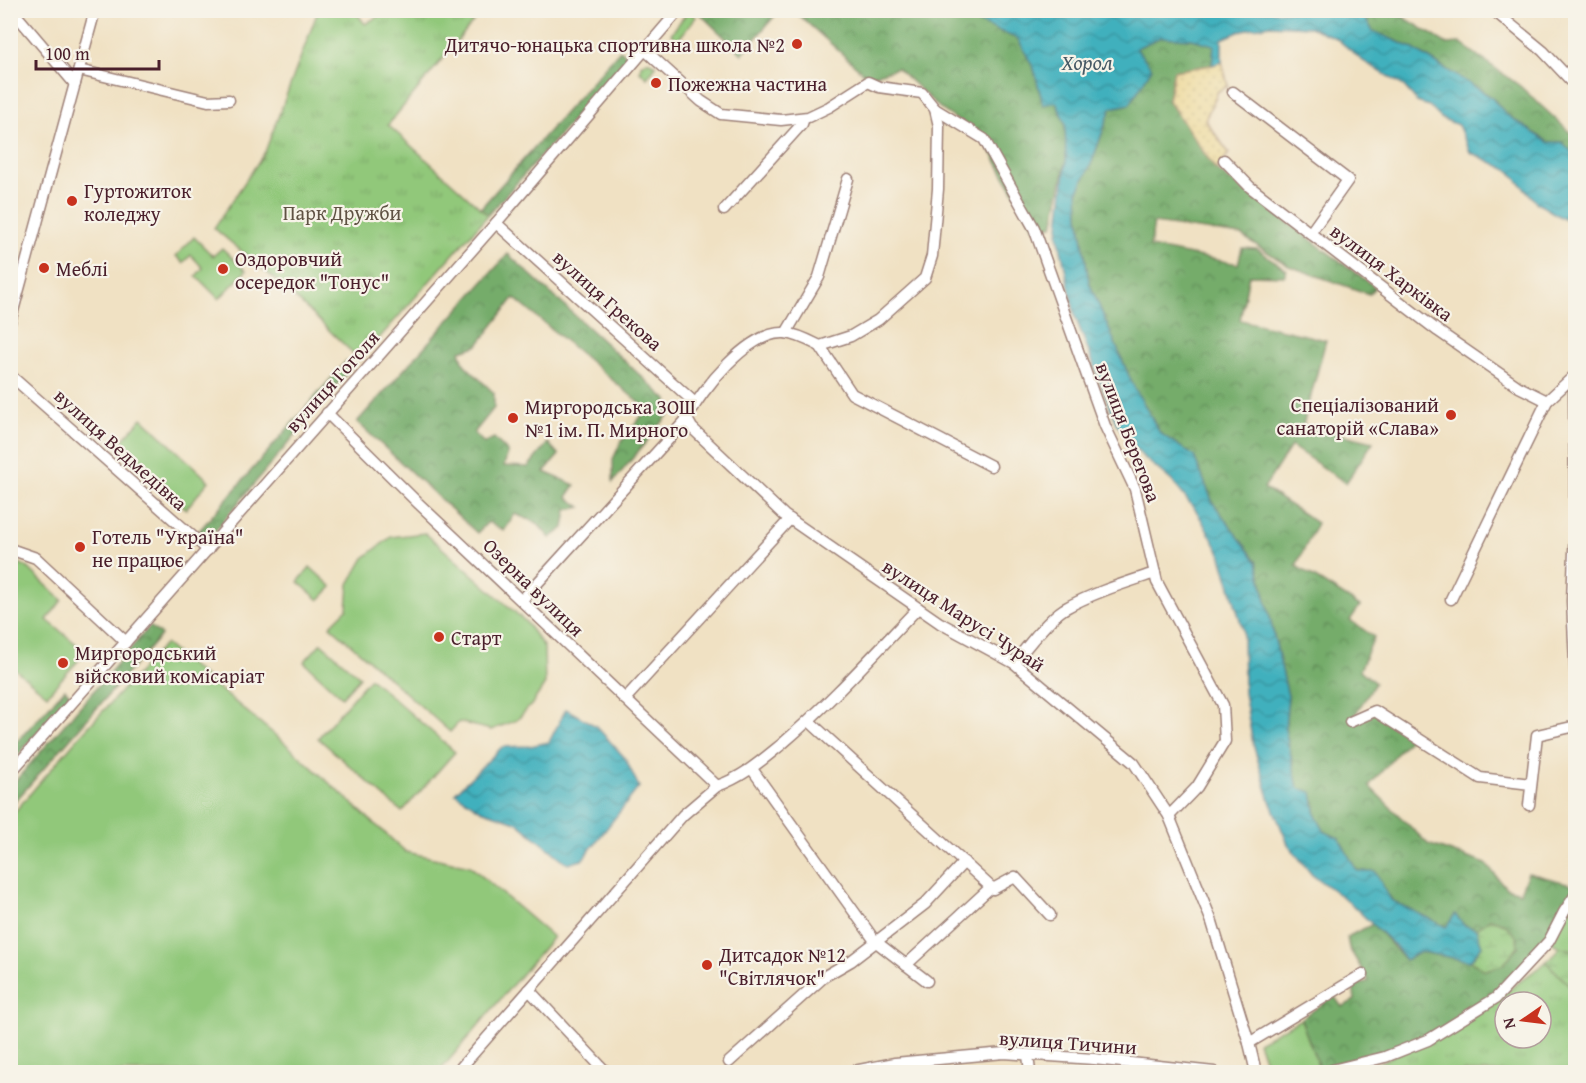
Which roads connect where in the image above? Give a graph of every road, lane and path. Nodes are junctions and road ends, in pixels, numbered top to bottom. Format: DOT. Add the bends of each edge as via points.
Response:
graph roads {
  1 [pos="12,10"];
  2 [pos="95,10"];
  3 [pos="679,10"];
  4 [pos="1493,10"];
  5 [pos="646,51"];
  6 [pos="79,70"];
  7 [pos="75,84"];
  8 [pos="1575,86"];
  9 [pos="1233,92"];
  10 [pos="229,100"];
  11 [pos="935,109"];
  12 [pos="804,118"];
  13 [pos="1224,160"];
  14 [pos="848,179"];
  15 [pos="724,210"];
  16 [pos="496,224"];
  17 [pos="1311,232"];
  18 [pos="10,322"];
  19 [pos="786,333"];
  20 [pos="820,346"];
  21 [pos="10,375"];
  22 [pos="1574,375"];
  23 [pos="1547,401"];
  24 [pos="695,403"];
  25 [pos="327,413"];
  26 [pos="687,419"];
  27 [pos="991,466"];
  28 [pos="790,519"];
  29 [pos="10,549"];
  30 [pos="207,550"];
  31 [pos="1155,573"];
  32 [pos="1451,599"];
  33 [pos="522,600"];
  34 [pos="918,608"];
  35 [pos="126,642"];
  36 [pos="1014,663"];
  37 [pos="1575,684"];
  38 [pos="625,699"];
  39 [pos="809,721"];
  40 [pos="1350,722"];
  41 [pos="1575,726"];
  42 [pos="752,769"];
  43 [pos="10,773"];
  44 [pos="1531,784"];
  45 [pos="717,786"];
  46 [pos="1529,805"];
  47 [pos="1170,816"];
  48 [pos="964,862"];
  49 [pos="991,887"];
  50 [pos="1575,894"];
  51 [pos="1050,915"];
  52 [pos="875,941"];
  53 [pos="906,965"];
  54 [pos="1363,974"];
  55 [pos="927,981"];
  56 [pos="529,990"];
  57 [pos="1249,1043"];
  58 [pos="1028,1055"];
  59 [pos="729,1062"];
  60 [pos="1369,1067"];
  61 [pos="457,1072"];
  62 [pos="606,1072"];
  63 [pos="849,1072"];
  64 [pos="1030,1072"];
  65 [pos="1214,1072"];
  66 [pos="1256,1072"];
  67 [pos="1324,1072"];
  1 -- 7 [label="street"];
  2 -- 6 [label="street"];
  3 -- 5 [label="street, вулиця Гоголя"];
  4 -- 8 [label="street" via="1543,51"];
  5 -- 12 [label="street" via="701,101 722,114 781,120"];
  5 -- 16 [label="street, вулиця Гоголя"];
  6 -- 7 [label="street"];
  6 -- 10 [label="street" via="208,101"];
  7 -- 18 [label="street"];
  9 -- 17 [label="street" via="1348,180"];
  11 -- 12 [label="street, вулиця Берегова" via="921,93 868,82"];
  11 -- 20 [label="street" via="939,126 938,189 932,256 925,278 878,320 851,336"];
  11 -- 31 [label="street, вулиця Берегова" via="984,139 1034,228 1105,426 1135,489"];
  12 -- 15 [label="street"];
  13 -- 17 [label="street, вулиця Харківка" via="1250,187"];
  14 -- 19 [label="street" via="819,277"];
  16 -- 24 [label="street, вулиця Грекова"];
  16 -- 25 [label="street, вулиця Гоголя"];
  17 -- 23 [label="street, вулиця Харківка" via="1438,331 1519,387"];
  19 -- 20 [label="street"];
  19 -- 24 [label="street" via="770,334 736,355"];
  20 -- 27 [label="street" via="852,394"];
  21 -- 30 [label="street, вулиця Ведмедівка"];
  22 -- 23 [label="street"];
  22 -- 37 [label="street"];
  23 -- 32 [label="street"];
  24 -- 26 [label="street"];
  25 -- 30 [label="street, вулиця Гоголя"];
  25 -- 33 [label="street, Озерна вулиця"];
  26 -- 28 [label="street, вулиця Марусі Чурай"];
  26 -- 33 [label="street"];
  28 -- 34 [label="street, вулиця Марусі Чурай"];
  28 -- 38 [label="street"];
  29 -- 35 [label="street" via="36,558"];
  30 -- 35 [label="street, вулиця Гоголя"];
  31 -- 36 [label="street" via="1062,610"];
  31 -- 47 [label="street, вулиця Берегова" via="1223,705 1226,741 1197,787"];
  33 -- 38 [label="street, Озерна вулиця"];
  34 -- 36 [label="street, вулиця Марусі Чурай"];
  34 -- 39 [label="street"];
  35 -- 43 [label="street, вулиця Гоголя"];
  36 -- 47 [label="street, вулиця Марусі Чурай" via="1134,763"];
  38 -- 45 [label="street, Озерна вулиця"];
  39 -- 42 [label="street"];
  39 -- 48 [label="street"];
  40 -- 44 [label="street" via="1375,711 1480,778"];
  41 -- 44 [label="street" via="1537,735"];
  42 -- 45 [label="street"];
  42 -- 52 [label="street"];
  44 -- 46 [label="street"];
  45 -- 56 [label="street" via="683,815"];
  47 -- 57 [label="street, вулиця Марусі Чурай" via="1212,922"];
  48 -- 49 [label="street"];
  48 -- 52 [label="street" via="926,904"];
  49 -- 51 [label="street" via="1015,877"];
  49 -- 53 [label="street"];
  50 -- 60 [label="street" via="1549,940 1496,998 1428,1040"];
  52 -- 53 [label="street"];
  52 -- 59 [label="street" via="825,976"];
  53 -- 55 [label="street"];
  54 -- 57 [label="street"];
  56 -- 61 [label="street"];
  56 -- 62 [label="street"];
  57 -- 66 [label="street, вулиця Марусі Чурай"];
  58 -- 63 [label="street, вулиця Тичини" via="1004,1053 894,1063"];
  58 -- 64 [label="street"];
  58 -- 65 [label="street, вулиця Тичини"];
  60 -- 67 [label="street"];
}
